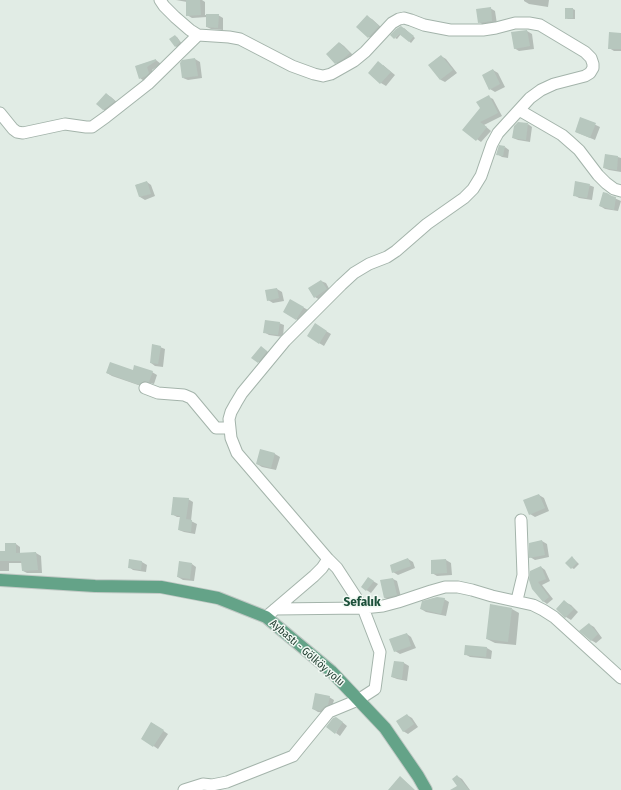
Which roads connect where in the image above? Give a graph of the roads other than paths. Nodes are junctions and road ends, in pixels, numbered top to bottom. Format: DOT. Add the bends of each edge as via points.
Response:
graph roads {
  1 [pos="160,0"];
  2 [pos="198,35"];
  3 [pos="519,110"];
  4 [pos="0,113"];
  5 [pos="621,191"];
  6 [pos="145,388"];
  7 [pos="230,428"];
  8 [pos="521,520"];
  9 [pos="328,559"];
  10 [pos="0,580"];
  11 [pos="516,600"];
  12 [pos="363,608"];
  13 [pos="270,613"];
  14 [pos="621,678"];
  15 [pos="358,700"];
  16 [pos="184,790"];
  17 [pos="426,790"];
  1 -- 2 [label="street"];
  2 -- 3 [label="street" via="240,39 292,66 323,76 354,61 392,23 404,18 450,30 482,30 515,23 540,25 586,52 591,58 593,68 590,73 541,90"];
  2 -- 4 [label="street" via="148,84 92,127 65,124 23,133 13,129"];
  3 -- 5 [label="street" via="562,135 579,150 606,183"];
  3 -- 7 [label="street" via="498,133 473,189 396,251 354,273 285,342 242,393 231,412"];
  6 -- 7 [label="street" via="158,393 191,398 216,428"];
  7 -- 9 [label="street" via="231,438 238,453"];
  8 -- 11 [label="street" via="523,575"];
  9 -- 12 [label="street" via="338,568"];
  9 -- 13 [label="street" via="314,576"];
  10 -- 13 [label="main road, Aybastı - Gölköy yolu" via="161,587 218,598"];
  11 -- 12 [label="street" via="458,587 431,591 383,606"];
  11 -- 14 [label="street" via="533,604 554,617"];
  12 -- 13 [label="street"];
  12 -- 15 [label="street" via="380,652 375,689"];
  13 -- 15 [label="main road, Aybastı - Gölköy yolu"];
  15 -- 16 [label="street" via="329,712 293,756 227,782 203,784"];
  15 -- 17 [label="main road, Aybastı - Gölköy yolu" via="385,728"];
}
